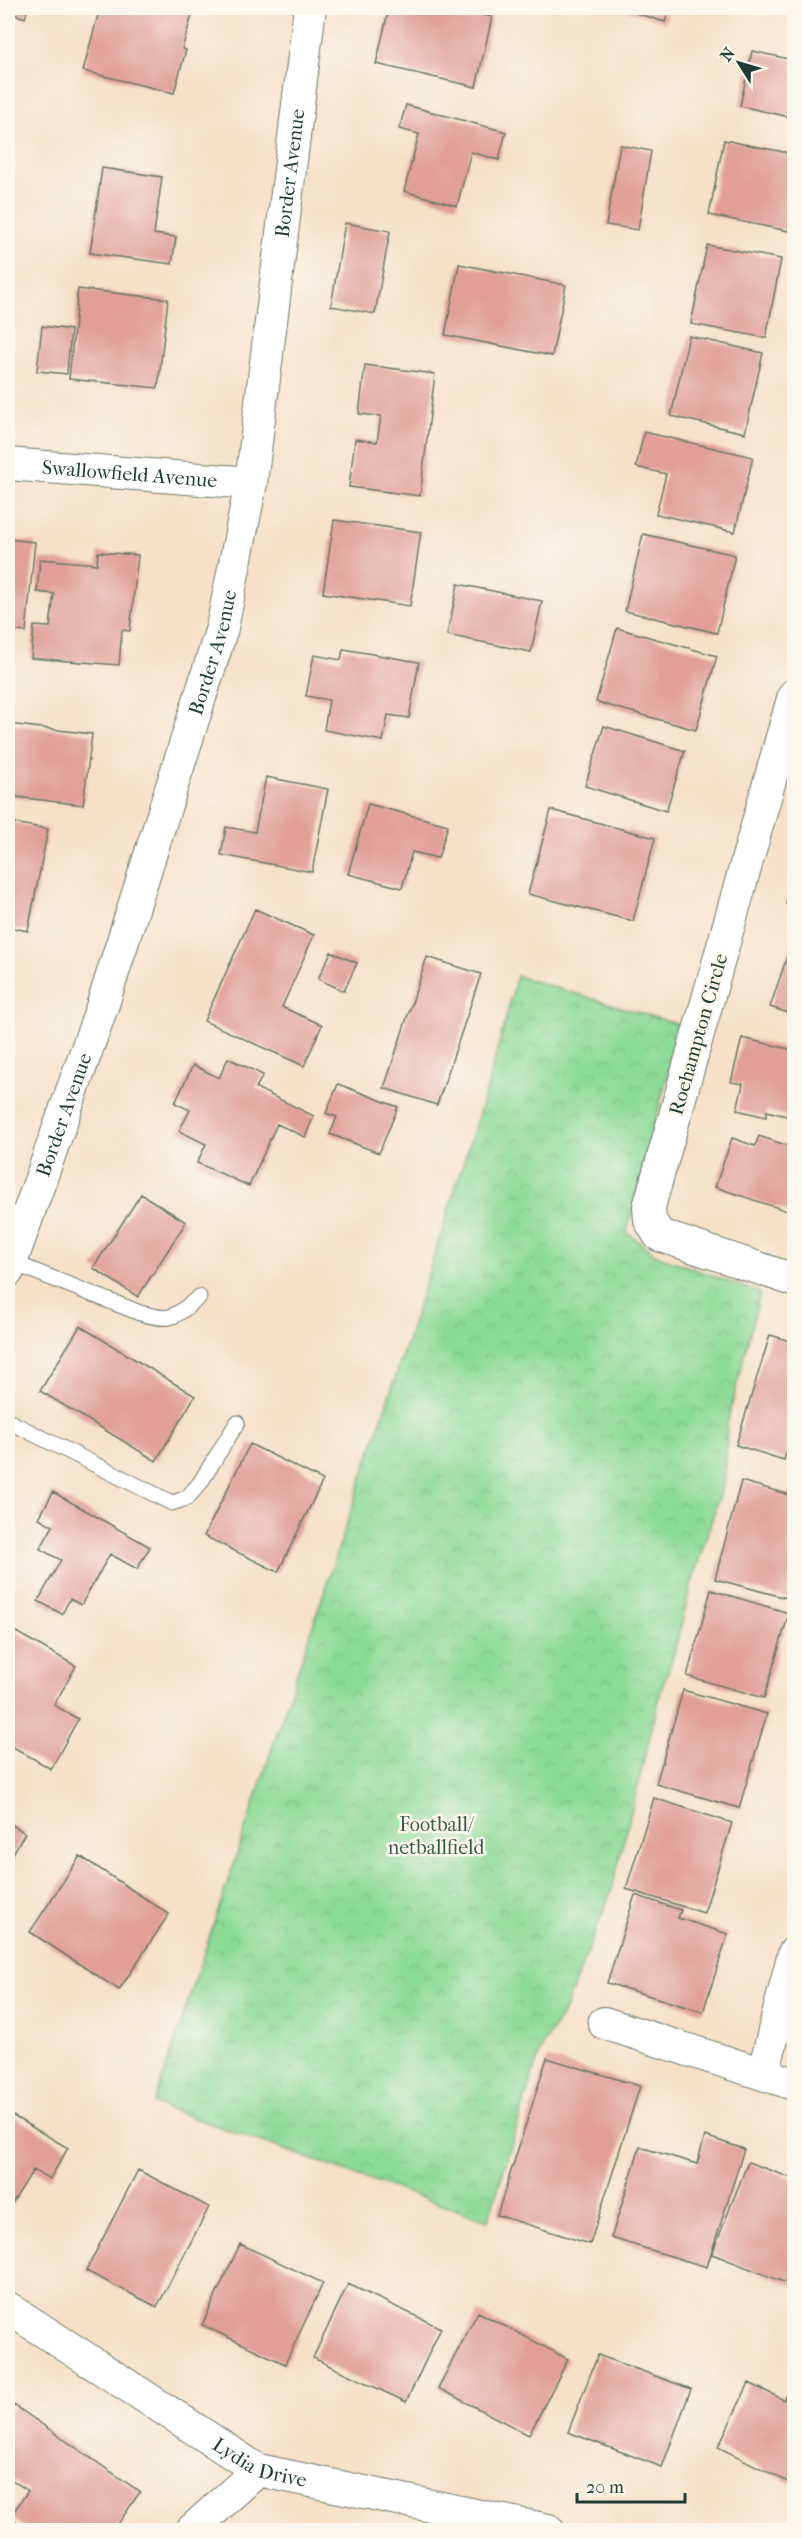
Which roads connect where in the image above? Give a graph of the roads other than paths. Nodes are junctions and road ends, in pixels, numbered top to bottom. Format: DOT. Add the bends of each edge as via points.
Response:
graph roads {
  1 [pos="310,8"];
  2 [pos="8,464"];
  3 [pos="251,483"];
  4 [pos="795,695"];
  5 [pos="9,1267"];
  6 [pos="795,1280"];
  7 [pos="199,1297"];
  8 [pos="8,1421"];
  9 [pos="237,1423"];
  10 [pos="795,1953"];
  11 [pos="604,2023"];
  12 [pos="763,2074"];
  13 [pos="795,2084"];
  14 [pos="8,2308"];
  15 [pos="258,2470"];
  16 [pos="192,2530"];
  17 [pos="548,2530"];
  1 -- 3 [label="street, Border Avenue"];
  2 -- 3 [label="street, Swallowfield Avenue"];
  3 -- 5 [label="street, Border Avenue" via="222,628 103,1004"];
  4 -- 6 [label="street, Roehampton Circle" via="649,1207 650,1220 658,1235"];
  5 -- 7 [label="lane" via="161,1319 171,1318"];
  8 -- 9 [label="lane" via="172,1503 187,1498 194,1490"];
  10 -- 12 [label="street"];
  11 -- 12 [label="street"];
  12 -- 13 [label="street"];
  14 -- 15 [label="street, Lydia Drive"];
  15 -- 16 [label="street"];
  15 -- 17 [label="street, Lydia Drive"];
}
